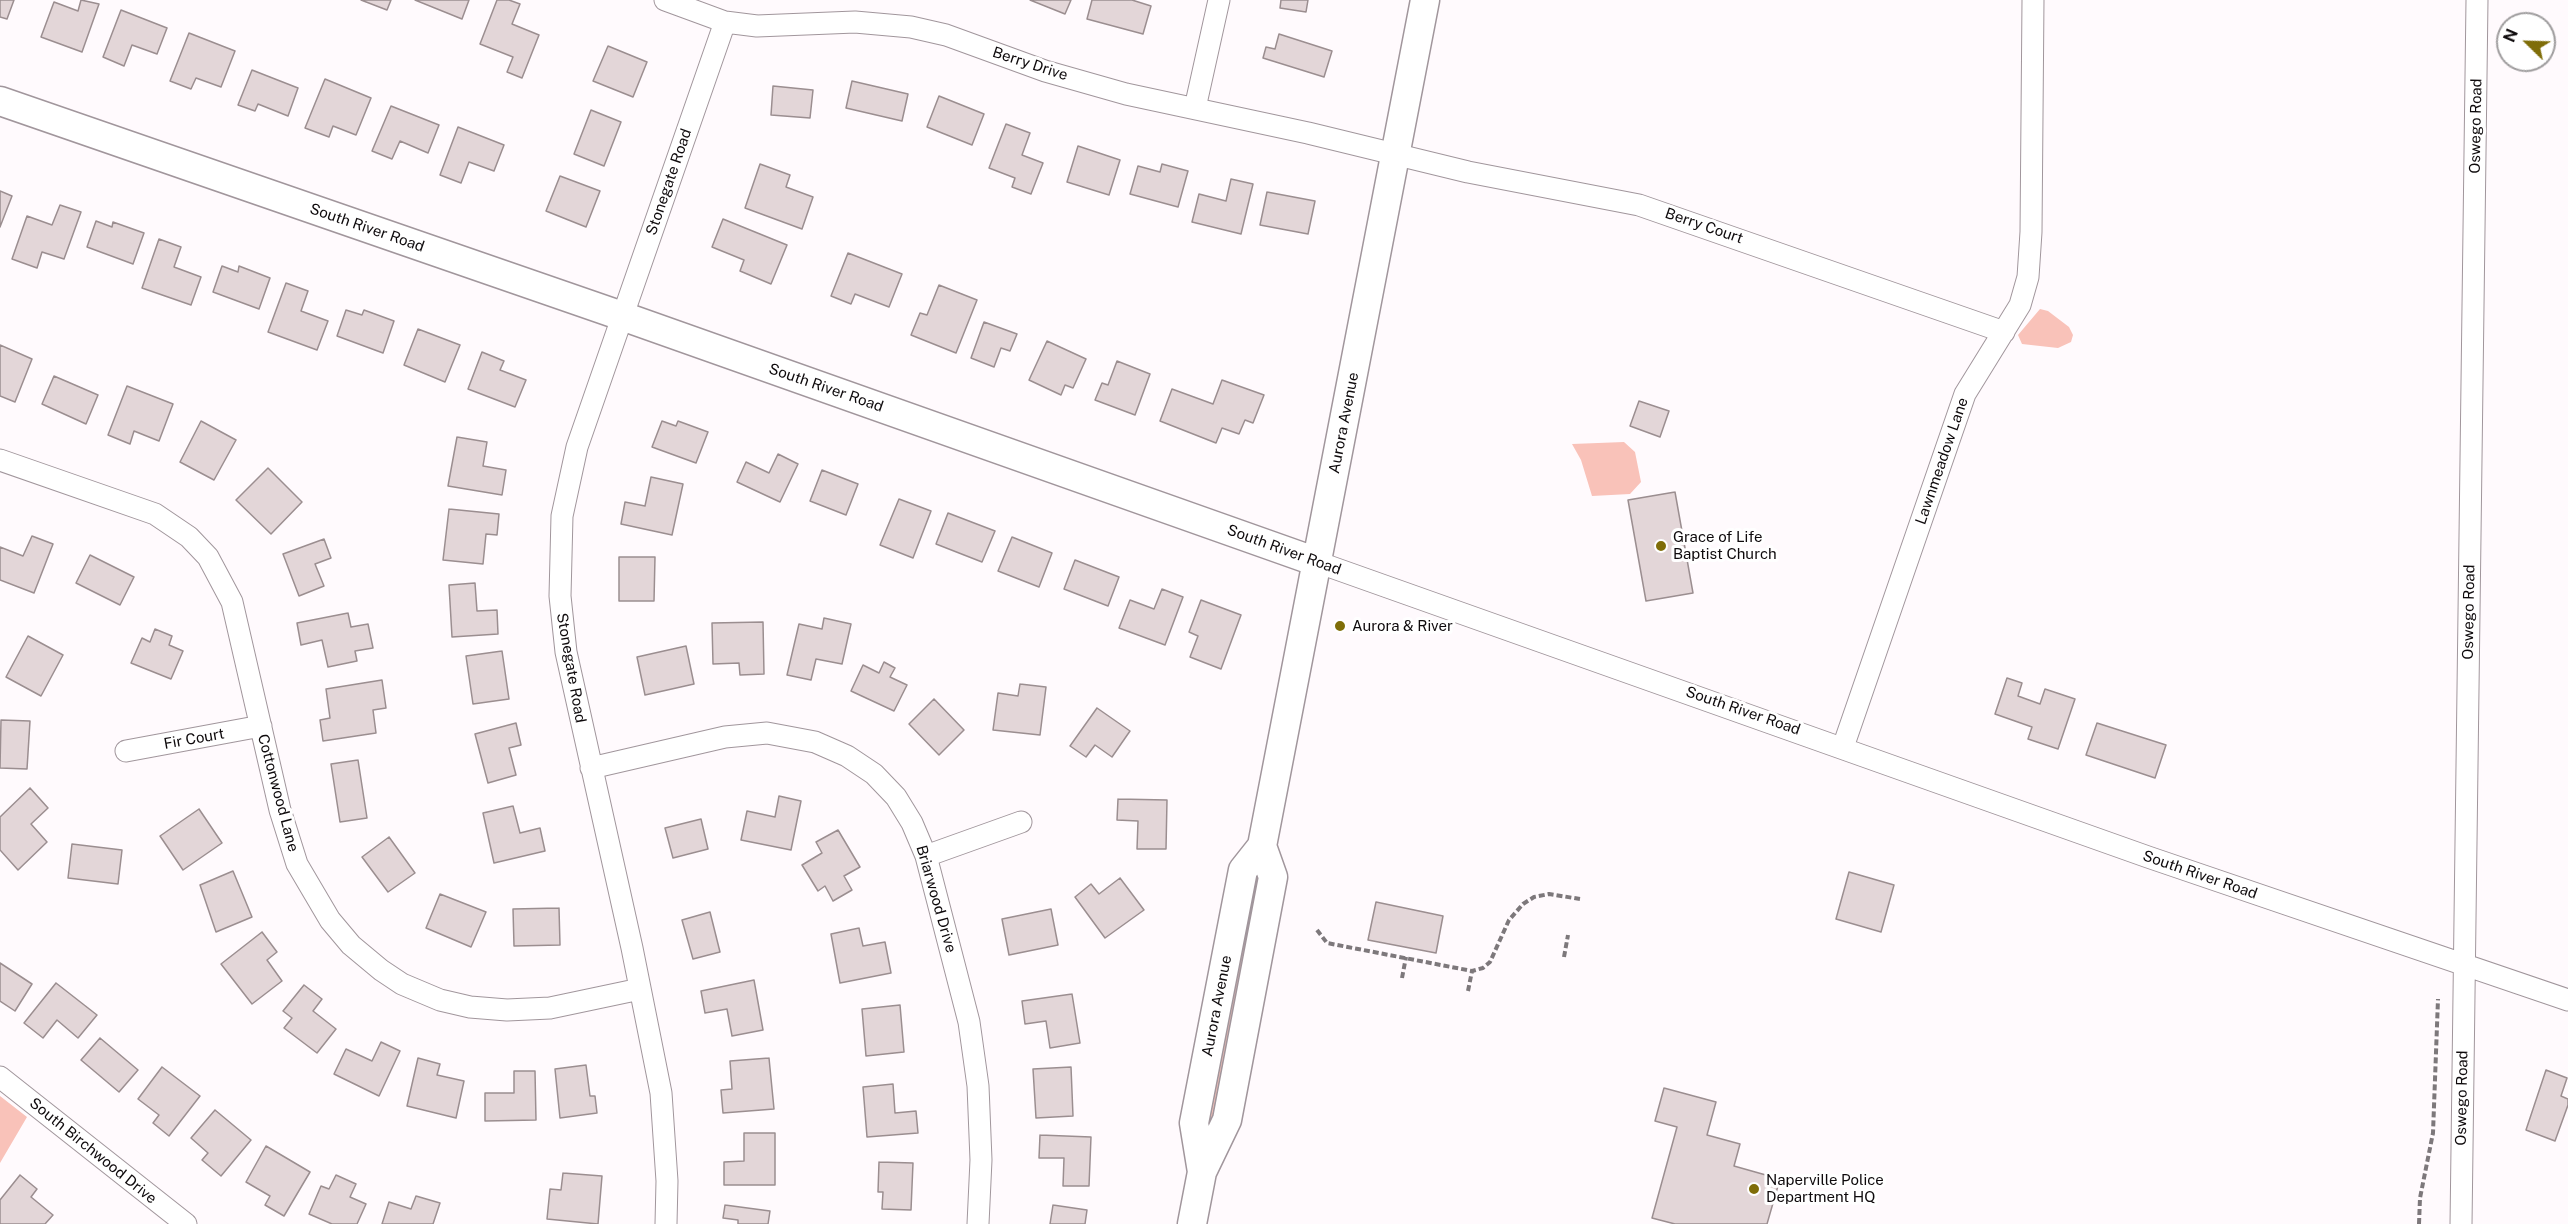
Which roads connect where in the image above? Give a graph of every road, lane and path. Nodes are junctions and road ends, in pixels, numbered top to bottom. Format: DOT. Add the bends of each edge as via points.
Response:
graph roads {
  1 [pos="665,0"];
  2 [pos="1219,0"];
  3 [pos="1425,0"];
  4 [pos="2033,0"];
  5 [pos="2477,0"];
  6 [pos="725,22"];
  7 [pos="0,102"];
  8 [pos="1195,108"];
  9 [pos="1395,154"];
  10 [pos="622,316"];
  11 [pos="2004,333"];
  12 [pos="0,460"];
  13 [pos="1317,562"];
  14 [pos="261,726"];
  15 [pos="1843,747"];
  16 [pos="126,751"];
  17 [pos="591,768"];
  18 [pos="1021,822"];
  19 [pos="926,856"];
  20 [pos="1580,899"];
  21 [pos="1317,930"];
  22 [pos="1568,935"];
  23 [pos="1406,957"];
  24 [pos="1564,957"];
  25 [pos="2463,966"];
  26 [pos="1472,970"];
  27 [pos="1402,978"];
  28 [pos="640,989"];
  29 [pos="1468,992"];
  30 [pos="2438,999"];
  31 [pos="2568,1000"];
  32 [pos="0,1077"];
  33 [pos="186,1224"];
  34 [pos="666,1224"];
  35 [pos="978,1224"];
  36 [pos="1192,1224"];
  37 [pos="2419,1224"];
  38 [pos="2461,1224"];
  1 -- 6 [label="street, Berry Drive"];
  2 -- 8 [label="street"];
  3 -- 9 [label="street, Aurora Avenue"];
  4 -- 11 [label="street, Lawnmeadow Lane" via="2028,277 2020,305"];
  5 -- 25 [label="street, Oswego Road"];
  6 -- 8 [label="street, Berry Drive" via="757,26 855,22 911,27 946,35 1045,71"];
  6 -- 10 [label="street, Stonegate Road"];
  7 -- 10 [label="street, South River Road"];
  8 -- 9 [label="street, Berry Drive"];
  9 -- 11 [label="street, Berry Court" via="1639,205"];
  9 -- 13 [label="street, Aurora Avenue"];
  10 -- 13 [label="street, South River Road"];
  10 -- 17 [label="street, Stonegate Road" via="577,447 562,516 560,596 566,652"];
  11 -- 15 [label="street, Lawnmeadow Lane" via="1965,394"];
  12 -- 14 [label="street, Cottonwood Lane" via="155,514 189,537 208,557 232,602"];
  13 -- 15 [label="street, South River Road"];
  13 -- 36 [label="street, Aurora Avenue" via="1263,846 1243,870 1194,1123 1202,1172"];
  14 -- 16 [label="street, Fir Court"];
  14 -- 28 [label="street, Cottonwood Lane" via="297,864 330,920 351,945 381,970 440,1000 507,1010 550,1008"];
  15 -- 25 [label="street, South River Road"];
  17 -- 19 [label="street, Briarwood Drive" via="753,733 815,742 874,774 896,797"];
  17 -- 28 [label="street, Stonegate Road"];
  18 -- 19 [label="street"];
  19 -- 35 [label="street, Briarwood Drive" via="969,1022 978,1086"];
  20 -- 26 [label="path" via="1549,894 1523,904 1509,920 1490,962"];
  21 -- 23 [label="path" via="1327,944"];
  22 -- 24 [label="path"];
  23 -- 26 [label="path"];
  23 -- 27 [label="path"];
  25 -- 31 [label="street, South River Road"];
  25 -- 38 [label="street, Oswego Road"];
  26 -- 29 [label="path"];
  28 -- 34 [label="street, Stonegate Road" via="664,1126"];
  30 -- 37 [label="path" via="2433,1133"];
  32 -- 33 [label="street, South Birchwood Drive"];
}
